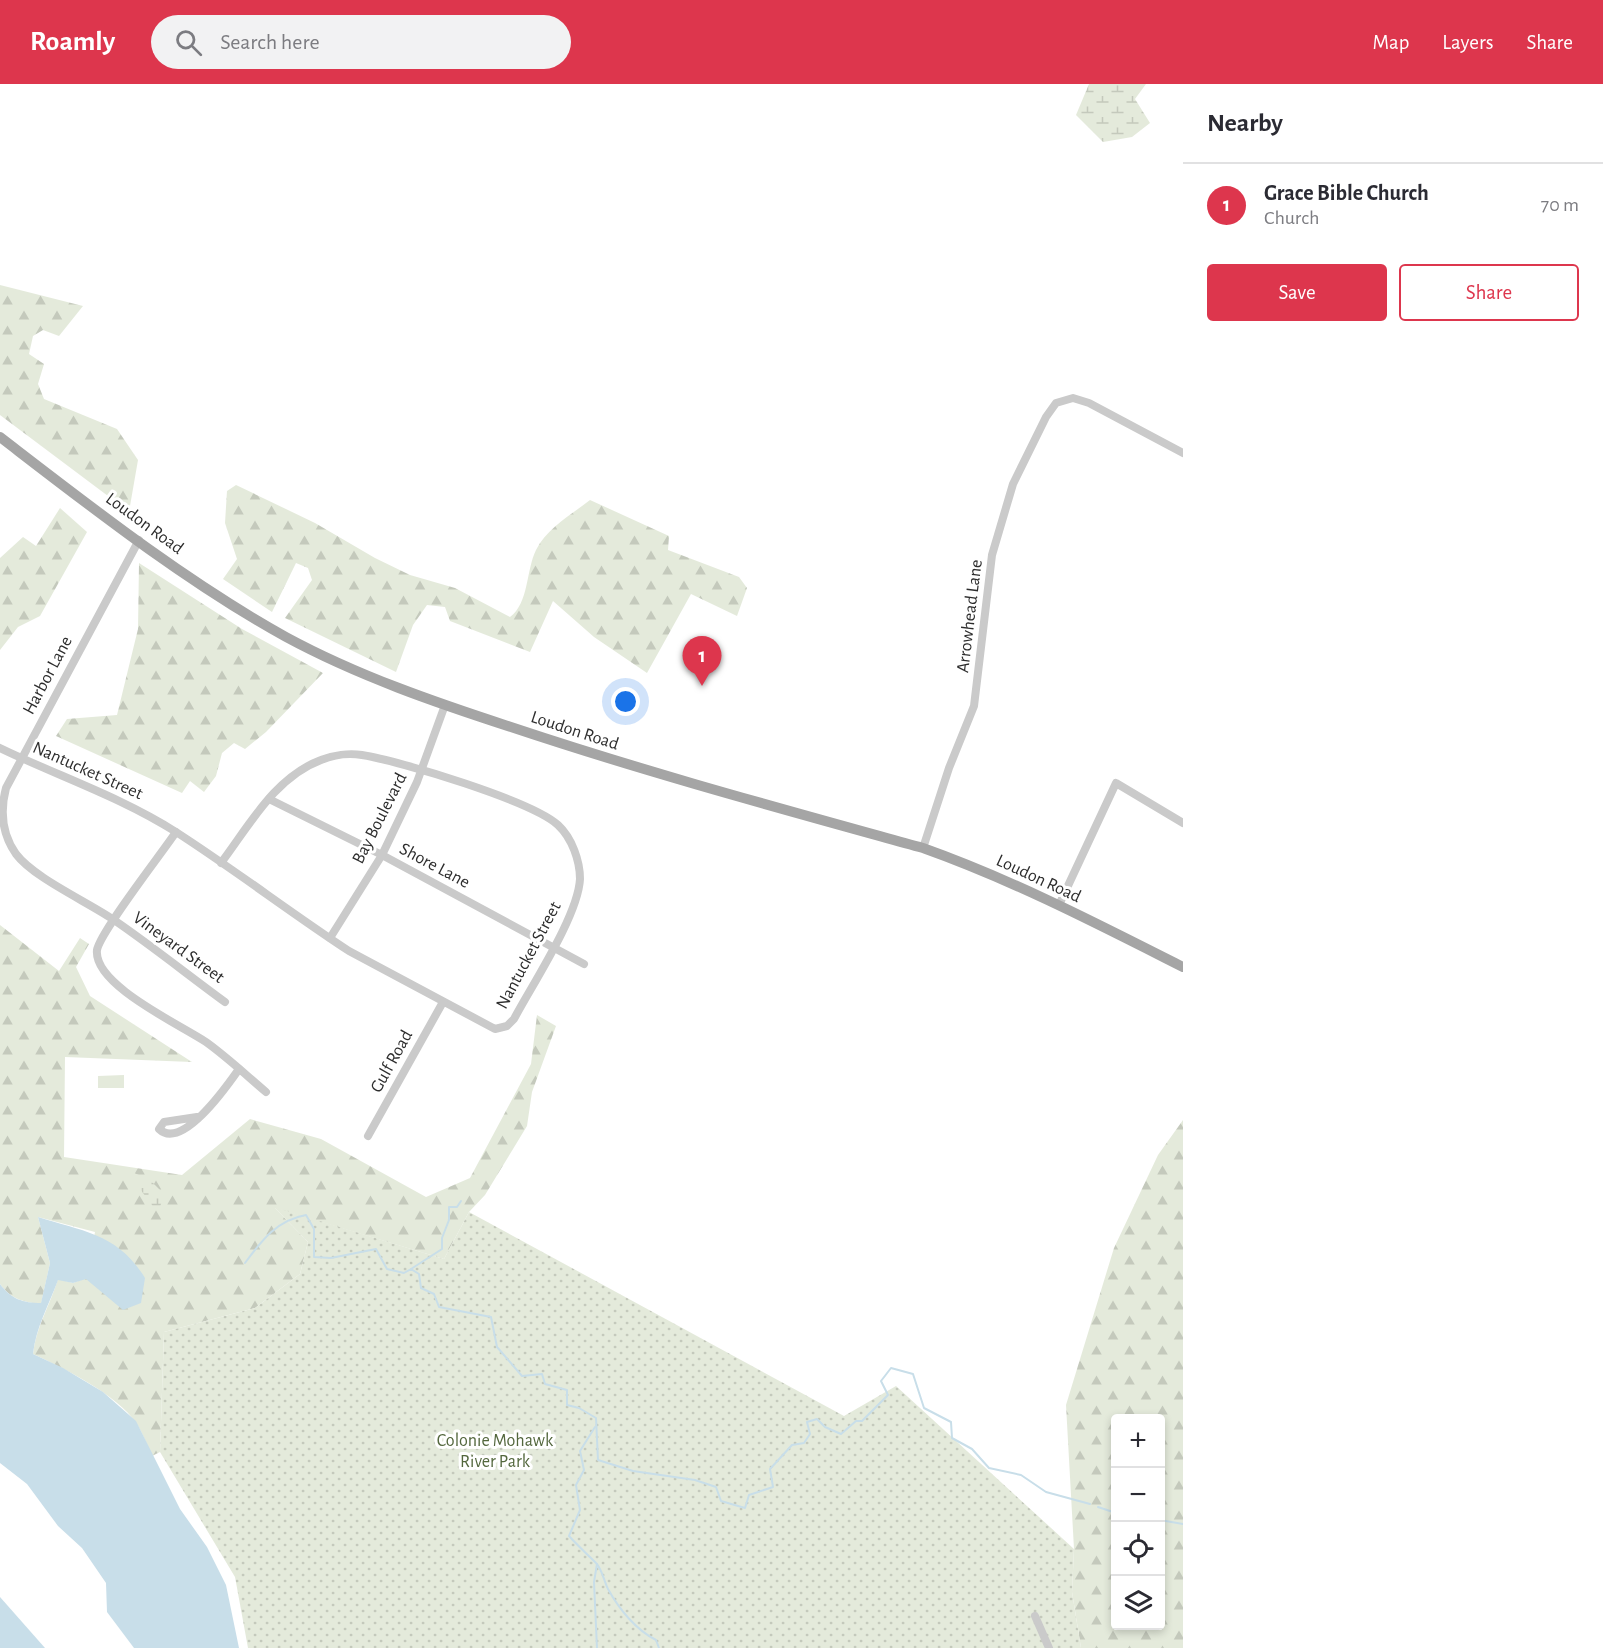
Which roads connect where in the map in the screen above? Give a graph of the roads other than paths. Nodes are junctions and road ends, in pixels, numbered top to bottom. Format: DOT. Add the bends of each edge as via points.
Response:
graph roads {
  1 [pos="0,437"];
  2 [pos="1183,453"];
  3 [pos="139,540"];
  4 [pos="445,705"];
  5 [pos="0,748"];
  6 [pos="21,758"];
  7 [pos="421,771"];
  8 [pos="269,799"];
  9 [pos="1183,823"];
  10 [pos="176,832"];
  11 [pos="923,848"];
  12 [pos="382,855"];
  13 [pos="221,863"];
  14 [pos="1059,905"];
  15 [pos="114,920"];
  16 [pos="330,939"];
  17 [pos="552,947"];
  18 [pos="584,964"];
  19 [pos="1183,967"];
  20 [pos="225,1002"];
  21 [pos="443,1002"];
  22 [pos="239,1069"];
  23 [pos="266,1092"];
  24 [pos="197,1117"];
  25 [pos="368,1136"];
  26 [pos="1035,1616"];
  27 [pos="1049,1648"];
  1 -- 3 [label="main road, Loudon Road"];
  2 -- 11 [label="street, Arrowhead Lane" via="1089,403 1066,398 1056,403 1046,417 1013,484 999,525 974,706"];
  3 -- 4 [label="main road, Loudon Road" via="287,637"];
  3 -- 6 [label="street, Harbor Lane"];
  4 -- 7 [label="street, Bay Boulevard"];
  4 -- 11 [label="main road, Loudon Road" via="586,752"];
  5 -- 6 [label="street, Nantucket Street"];
  6 -- 10 [label="street, Nantucket Street" via="123,802"];
  6 -- 15 [label="street, Harbor Lane" via="2,805 4,828 14,850 28,866"];
  7 -- 8 [label="street, Nantucket Street" via="359,755 342,755 308,766"];
  7 -- 12 [label="street, Bay Boulevard"];
  7 -- 17 [label="street, Nantucket Street" via="534,811 564,832 576,854 580,879 575,904"];
  8 -- 12 [label="street, Shore Lane"];
  8 -- 13 [label="street, Nantucket Street"];
  9 -- 14 [label="street" via="1116,783"];
  10 -- 13 [label="street, Nantucket Street"];
  10 -- 15 [label="street, Vineyard Street"];
  11 -- 14 [label="main road, Loudon Road"];
  12 -- 16 [label="street, Bay Boulevard"];
  12 -- 17 [label="street, Shore Lane"];
  13 -- 16 [label="street, Nantucket Street"];
  14 -- 19 [label="main road, Loudon Road"];
  15 -- 20 [label="street, Vineyard Street"];
  15 -- 22 [label="street, Vineyard Street" via="97,949 101,970 117,986 205,1042"];
  16 -- 21 [label="street, Nantucket Street"];
  17 -- 18 [label="street, Shore Lane"];
  17 -- 21 [label="street, Nantucket Street" via="507,1026 486,1026"];
  21 -- 25 [label="street, Gulf Road"];
  22 -- 23 [label="street"];
  22 -- 24 [label="street"];
  26 -- 27 [label="street"];
}
